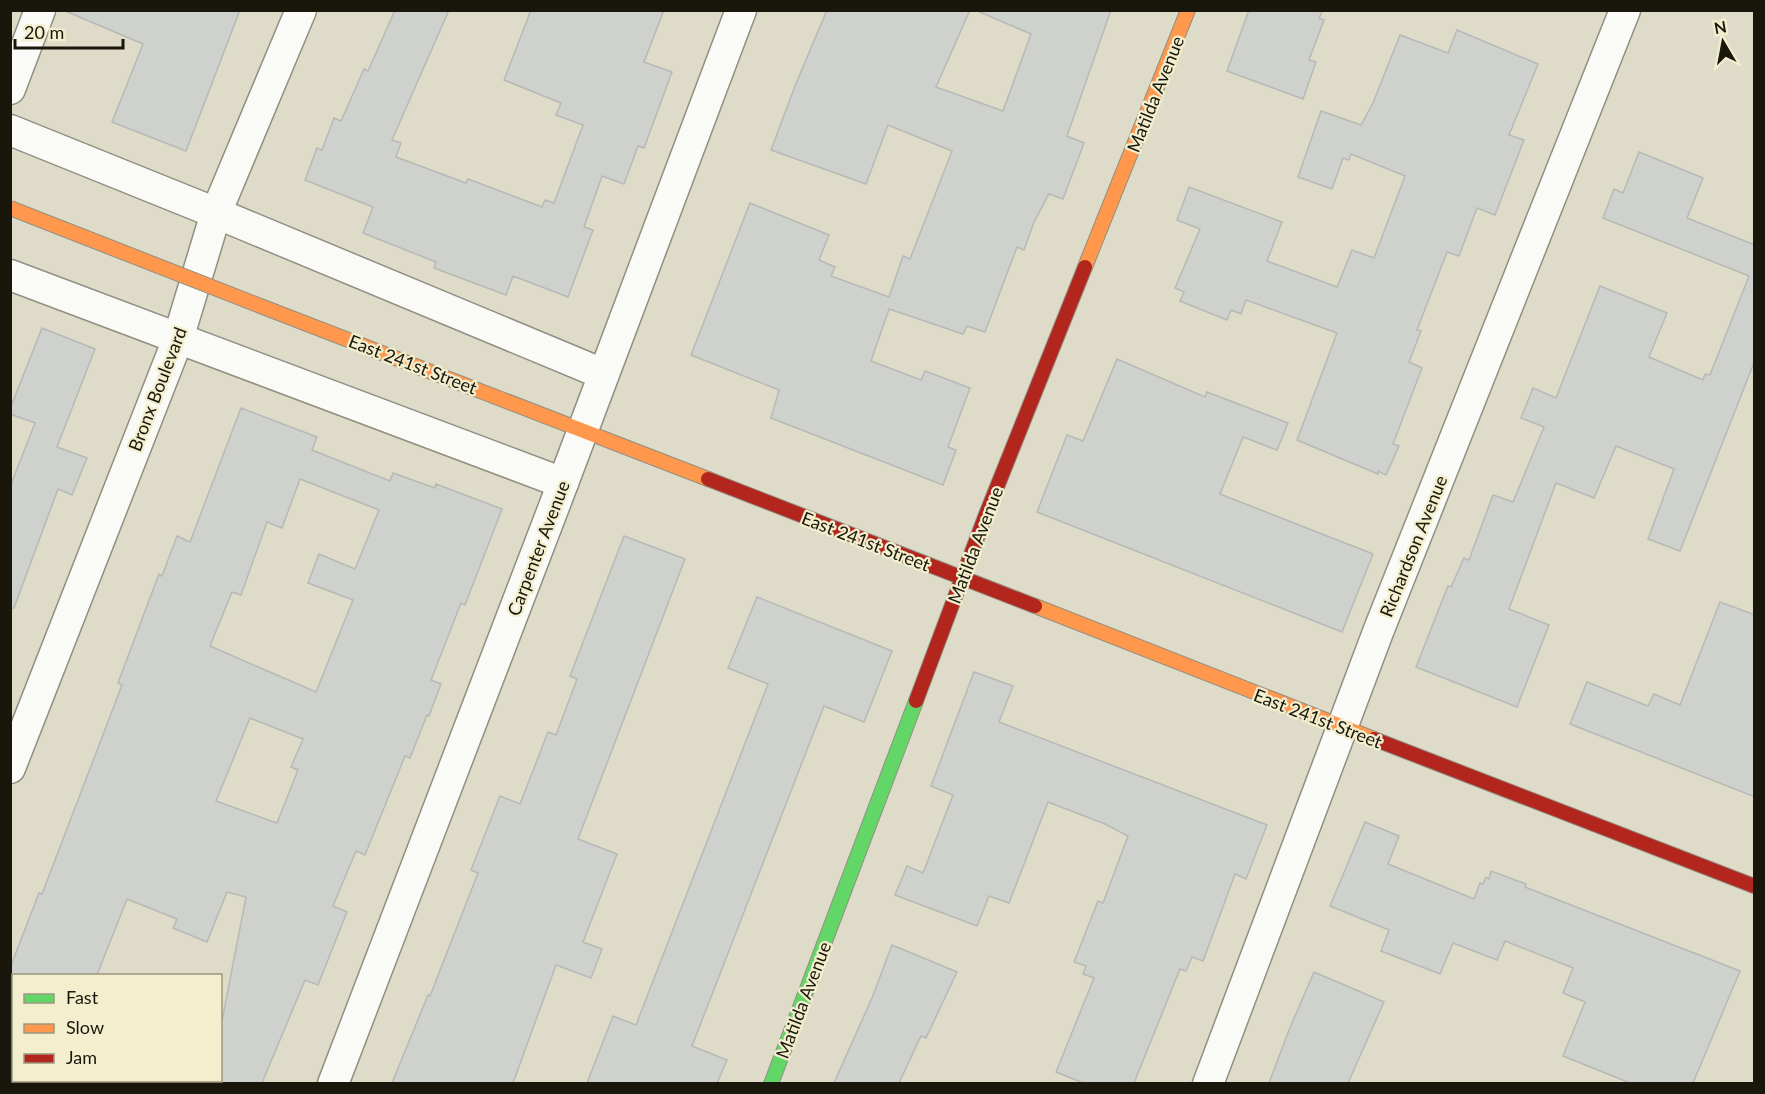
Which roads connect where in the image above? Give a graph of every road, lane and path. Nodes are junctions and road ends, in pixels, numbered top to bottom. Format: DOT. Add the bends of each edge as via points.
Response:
graph roads {
  1 [pos="40,10"];
  2 [pos="301,10"];
  3 [pos="741,10"];
  4 [pos="1188,10"];
  5 [pos="1625,10"];
  6 [pos="10,89"];
  7 [pos="10,130"];
  8 [pos="10,208"];
  9 [pos="216,213"];
  10 [pos="10,275"];
  11 [pos="178,339"];
  12 [pos="603,374"];
  13 [pos="583,430"];
  14 [pos="563,483"];
  15 [pos="962,579"];
  16 [pos="1342,727"];
  17 [pos="10,768"];
  18 [pos="1755,886"];
  19 [pos="333,1083"];
  20 [pos="771,1083"];
  21 [pos="1208,1083"];
  1 -- 6 [label="street"];
  2 -- 9 [label="street, Bronx Boulevard"];
  3 -- 12 [label="street, Carpenter Avenue"];
  4 -- 15 [label="street, Matilda Avenue"];
  5 -- 16 [label="street, Richardson Avenue"];
  7 -- 9 [label="street"];
  8 -- 13 [label="street, East 241st Street, bridge"];
  9 -- 11 [label="street, Bronx Boulevard"];
  9 -- 12 [label="street"];
  10 -- 11 [label="street"];
  11 -- 14 [label="street"];
  11 -- 17 [label="street, Bronx Boulevard"];
  12 -- 13 [label="street, Carpenter Avenue"];
  13 -- 14 [label="street, Carpenter Avenue"];
  13 -- 15 [label="street, East 241st Street"];
  14 -- 19 [label="street, Carpenter Avenue"];
  15 -- 16 [label="street, East 241st Street"];
  15 -- 20 [label="street, Matilda Avenue"];
  16 -- 18 [label="street, East 241st Street"];
  16 -- 21 [label="street, Richardson Avenue"];
}
